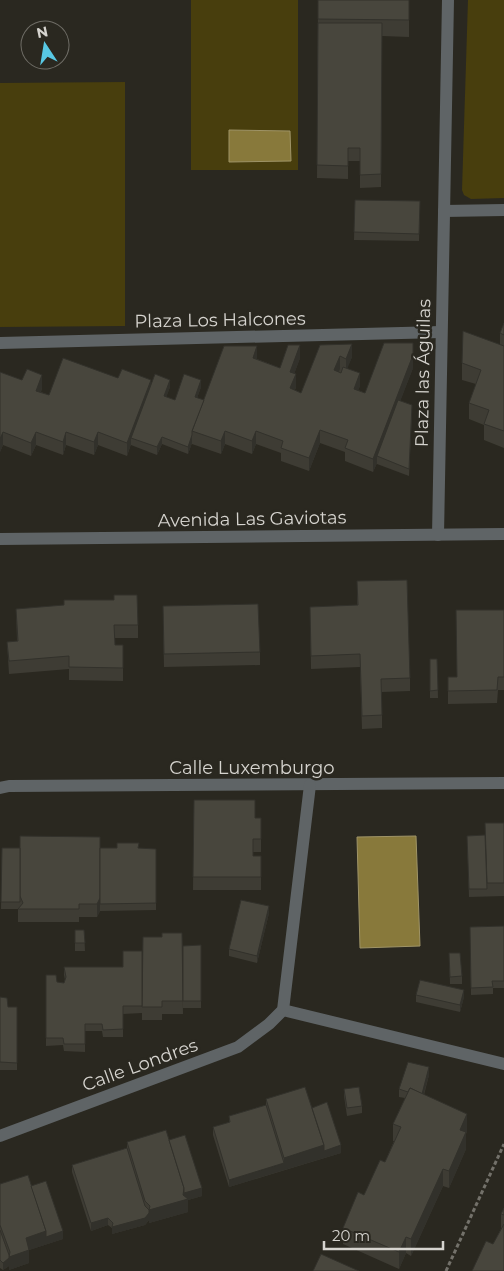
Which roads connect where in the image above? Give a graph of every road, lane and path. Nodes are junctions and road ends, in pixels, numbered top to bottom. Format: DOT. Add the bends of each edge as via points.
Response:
graph roads {
  1 [pos="448,0"];
  2 [pos="504,210"];
  3 [pos="444,211"];
  4 [pos="441,332"];
  5 [pos="0,343"];
  6 [pos="504,534"];
  7 [pos="438,535"];
  8 [pos="0,539"];
  9 [pos="504,783"];
  10 [pos="310,786"];
  11 [pos="0,788"];
  12 [pos="283,1010"];
  13 [pos="504,1064"];
  14 [pos="0,1136"];
  15 [pos="504,1144"];
  16 [pos="446,1271"];
  1 -- 3 [label="street, Plaza las Águilas"];
  2 -- 3 [label="street"];
  3 -- 4 [label="street, Plaza las Águilas"];
  4 -- 5 [label="street, Plaza Los Halcones"];
  4 -- 7 [label="street, Plaza las Águilas"];
  6 -- 7 [label="street, Avenida Las Gaviotas"];
  7 -- 8 [label="street, Avenida Las Gaviotas"];
  9 -- 10 [label="street, Calle Luxemburgo"];
  10 -- 11 [label="street, Calle Luxemburgo"];
  10 -- 12 [label="street"];
  12 -- 13 [label="street"];
  12 -- 14 [label="street, Calle Londres" via="238,1047"];
  15 -- 16 [label="path"];
}
